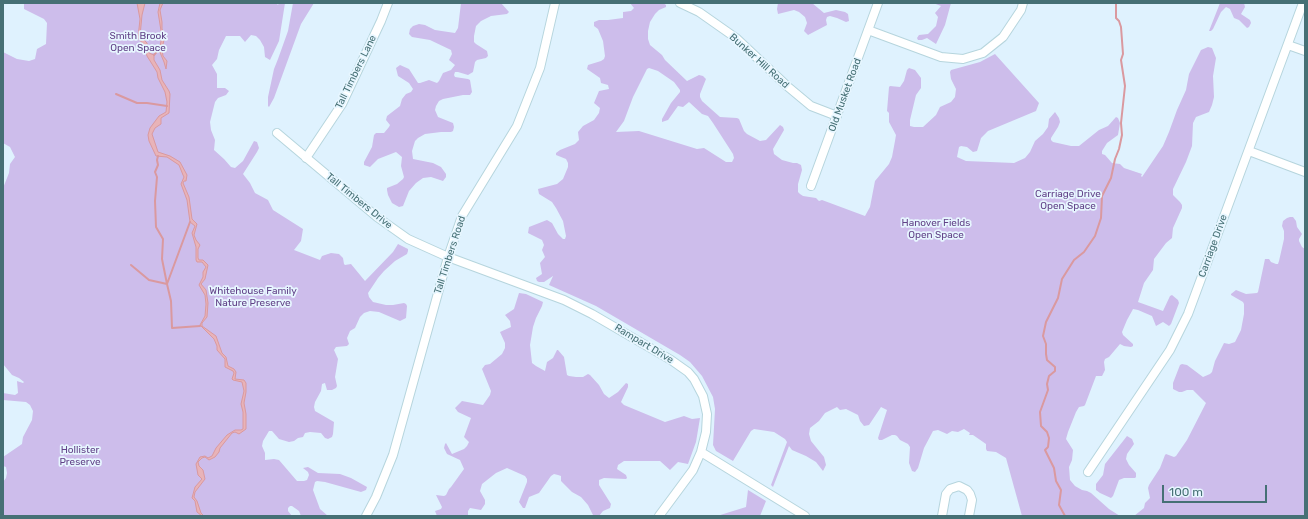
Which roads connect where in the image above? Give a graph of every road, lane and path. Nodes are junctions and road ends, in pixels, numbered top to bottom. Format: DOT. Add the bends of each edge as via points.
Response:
graph roads {
  1 [pos="388,3"];
  2 [pos="555,3"];
  3 [pos="680,3"];
  4 [pos="878,3"];
  5 [pos="1023,3"];
  6 [pos="1303,3"];
  7 [pos="868,30"];
  8 [pos="1288,45"];
  9 [pos="1305,51"];
  10 [pos="837,116"];
  11 [pos="277,133"];
  12 [pos="1249,151"];
  13 [pos="306,158"];
  14 [pos="1305,172"];
  15 [pos="811,186"];
  16 [pos="448,257"];
  17 [pos="701,452"];
  18 [pos="1088,472"];
  19 [pos="366,516"];
  20 [pos="659,516"];
  21 [pos="805,516"];
  22 [pos="942,516"];
  23 [pos="969,516"];
  1 -- 13 [label="street, Tall Timbers Lane" via="342,104"];
  2 -- 16 [label="street, Tall Timbers Road" via="540,68 517,126 462,216"];
  3 -- 10 [label="street, Bunker Hill Road" via="699,12 736,38 811,106"];
  4 -- 7 [label="street, Old Musket Road"];
  5 -- 7 [label="street" via="1003,37 983,53 963,59 941,56"];
  6 -- 8 [label="street, Carriage Drive"];
  7 -- 10 [label="street, Old Musket Road"];
  8 -- 9 [label="street"];
  8 -- 12 [label="street, Carriage Drive"];
  10 -- 15 [label="street, Old Musket Road"];
  11 -- 13 [label="street, Tall Timbers Drive"];
  12 -- 14 [label="street"];
  12 -- 18 [label="street, Carriage Drive" via="1188,314 1170,350"];
  13 -- 16 [label="street, Tall Timbers Drive" via="377,217 408,239"];
  16 -- 17 [label="street, Rampart Drive" via="564,300 605,321 683,368 694,379 706,405 708,422"];
  16 -- 19 [label="street, Tall Timbers Road" via="393,455"];
  17 -- 20 [label="street, Rampart Drive" via="693,470"];
  17 -- 21 [label="street"];
  22 -- 23 [label="street" via="946,494 950,489 959,486 970,494 972,500"];
}
